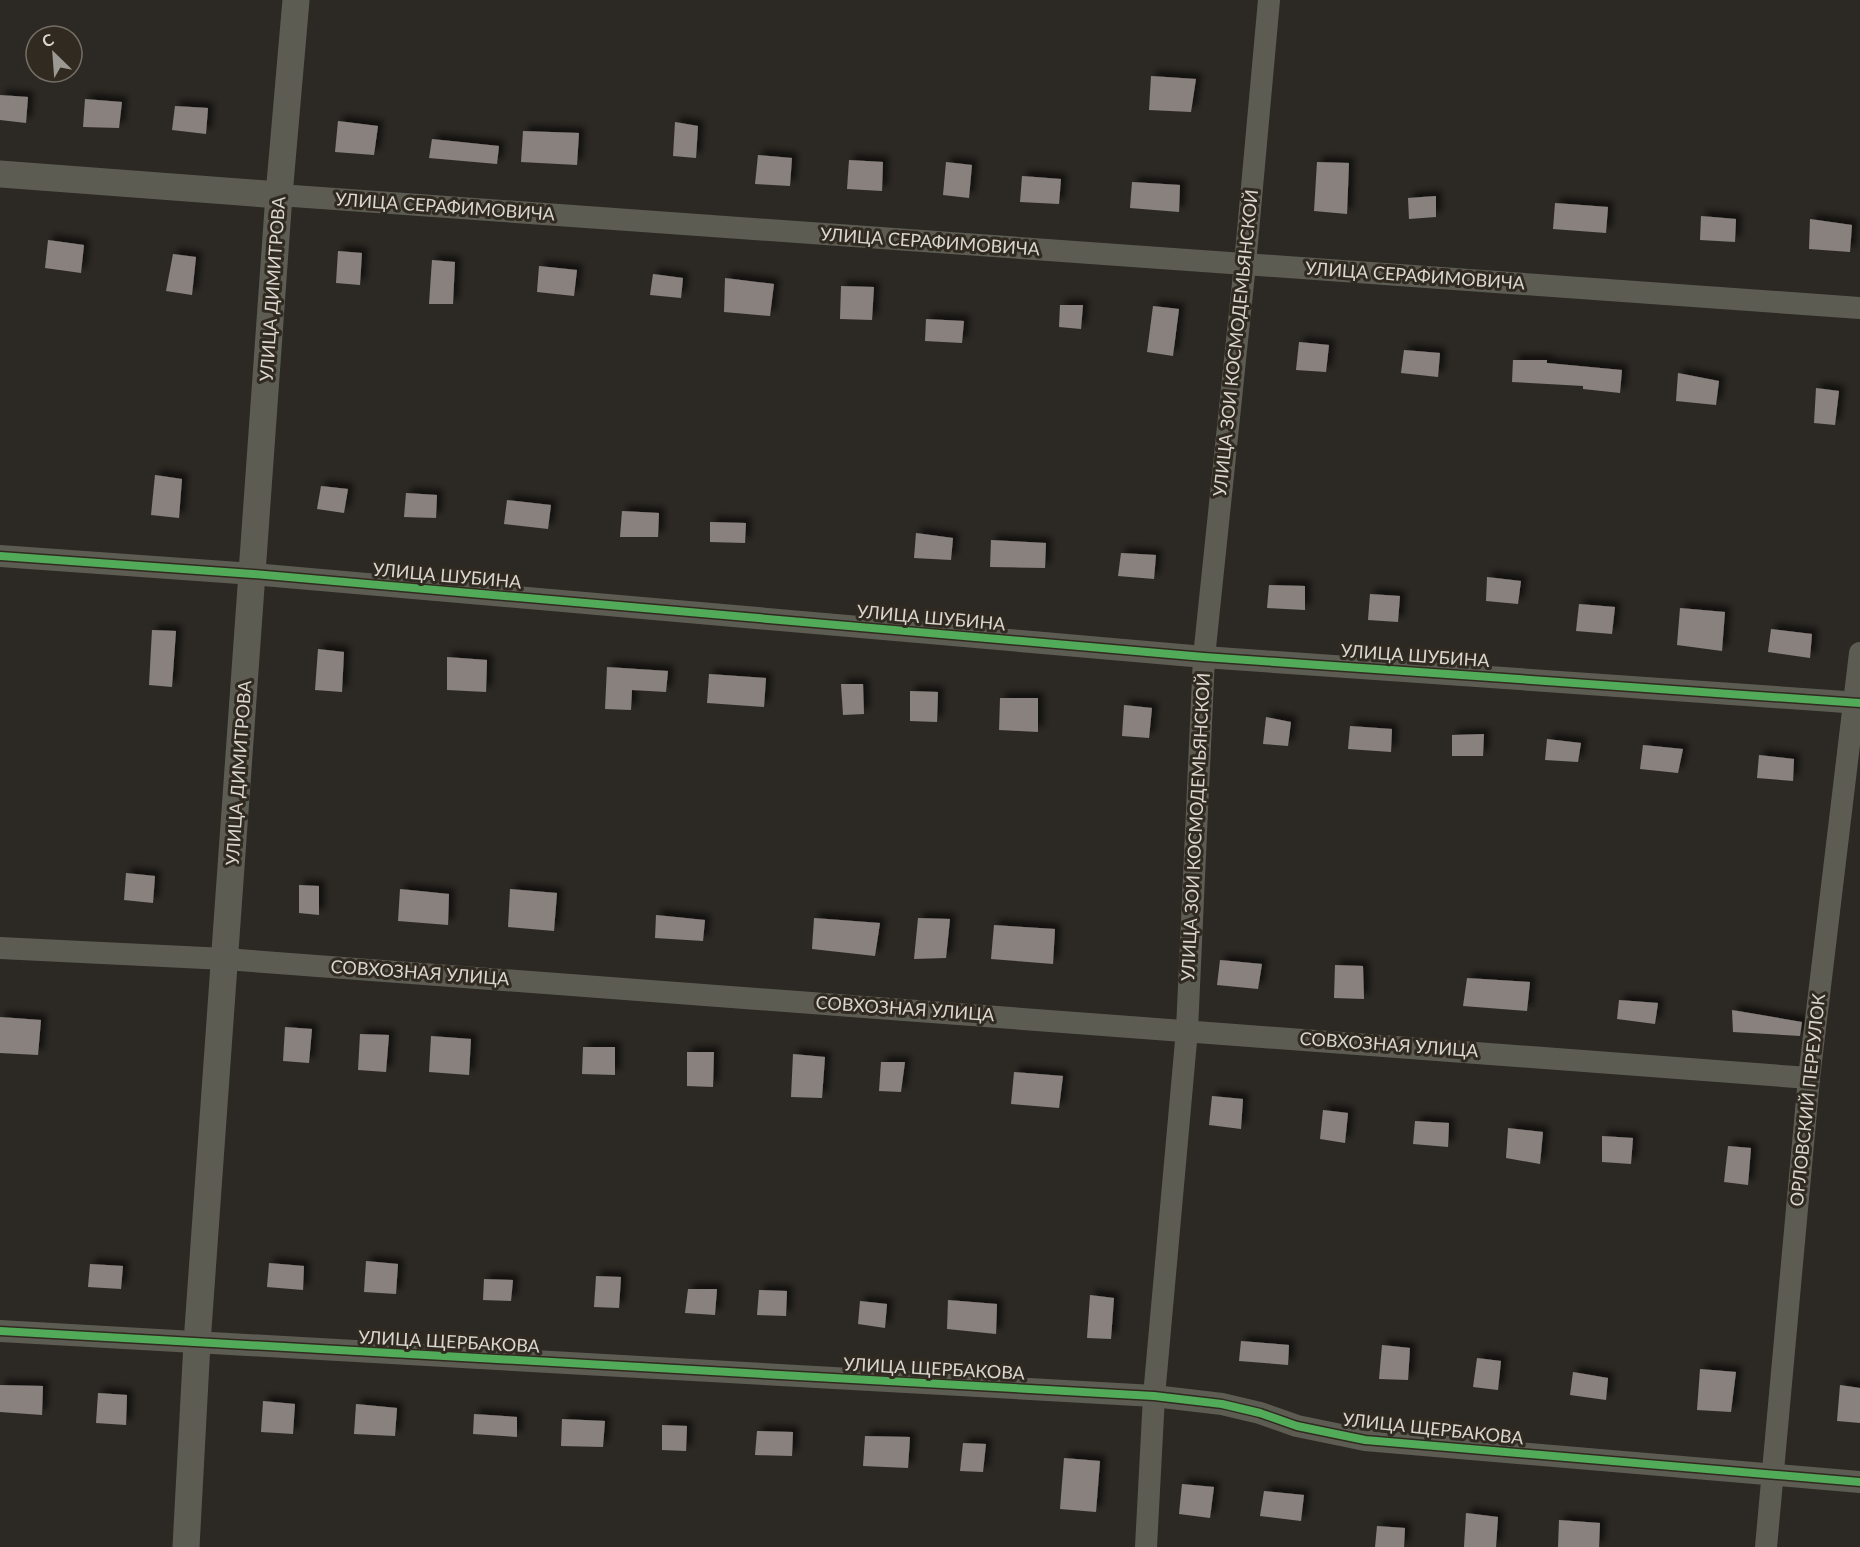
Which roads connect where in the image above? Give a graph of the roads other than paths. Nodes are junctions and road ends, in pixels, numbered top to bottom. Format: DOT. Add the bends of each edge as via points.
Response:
graph roads {
  1 [pos="296,0"];
  2 [pos="1269,0"];
  3 [pos="0,174"];
  4 [pos="279,195"];
  5 [pos="1245,264"];
  6 [pos="1860,308"];
  7 [pos="0,556"];
  8 [pos="253,574"];
  9 [pos="1860,654"];
  10 [pos="1204,657"];
  11 [pos="1858,702"];
  12 [pos="0,948"];
  13 [pos="225,959"];
  14 [pos="1187,1030"];
  15 [pos="1809,1077"];
  16 [pos="0,1331"];
  17 [pos="197,1343"];
  18 [pos="1154,1396"];
  19 [pos="1772,1476"];
  20 [pos="1860,1482"];
  21 [pos="186,1547"];
  22 [pos="1146,1547"];
  23 [pos="1766,1547"];
  1 -- 4 [label="street, УЛИЦА ДИМИТРОВА"];
  2 -- 5 [label="street, УЛИЦА ЗОИ КОСМОДЕМЬЯНСКОЙ"];
  3 -- 4 [label="street, УЛИЦА СЕРАФИМОВИЧА"];
  4 -- 5 [label="street, УЛИЦА СЕРАФИМОВИЧА"];
  4 -- 8 [label="street, УЛИЦА ДИМИТРОВА"];
  5 -- 6 [label="street, УЛИЦА СЕРАФИМОВИЧА"];
  5 -- 10 [label="street, УЛИЦА ЗОИ КОСМОДЕМЬЯНСКОЙ"];
  7 -- 8 [label="street, УЛИЦА ШУБИНА"];
  8 -- 10 [label="street, УЛИЦА ШУБИНА"];
  8 -- 13 [label="street, УЛИЦА ДИМИТРОВА"];
  9 -- 11 [label="street, ОРЛОВСКИЙ ПЕРЕУЛОК"];
  10 -- 11 [label="street, УЛИЦА ШУБИНА"];
  10 -- 14 [label="street, УЛИЦА ЗОИ КОСМОДЕМЬЯНСКОЙ"];
  11 -- 15 [label="street, ОРЛОВСКИЙ ПЕРЕУЛОК"];
  12 -- 13 [label="street, СОВХОЗНАЯ УЛИЦА"];
  13 -- 14 [label="street, СОВХОЗНАЯ УЛИЦА"];
  13 -- 17 [label="street, УЛИЦА ДИМИТРОВА"];
  14 -- 15 [label="street, СОВХОЗНАЯ УЛИЦА"];
  14 -- 18 [label="street, УЛИЦА ЗОИ КОСМОДЕМЬЯНСКОЙ"];
  15 -- 19 [label="street, ОРЛОВСКИЙ ПЕРЕУЛОК"];
  16 -- 17 [label="street, УЛИЦА ЩЕРБАКОВА"];
  17 -- 18 [label="street, УЛИЦА ЩЕРБАКОВА"];
  17 -- 21 [label="street, УЛИЦА ДИМИТРОВА"];
  18 -- 19 [label="street, УЛИЦА ЩЕРБАКОВА" via="1222,1404 1297,1426 1365,1440"];
  18 -- 22 [label="street, УЛИЦА ЗОИ КОСМОДЕМЬЯНСКОЙ"];
  19 -- 20 [label="street, УЛИЦА ЩЕРБАКОВА"];
  19 -- 23 [label="street, ОРЛОВСКИЙ ПЕРЕУЛОК"];
}
